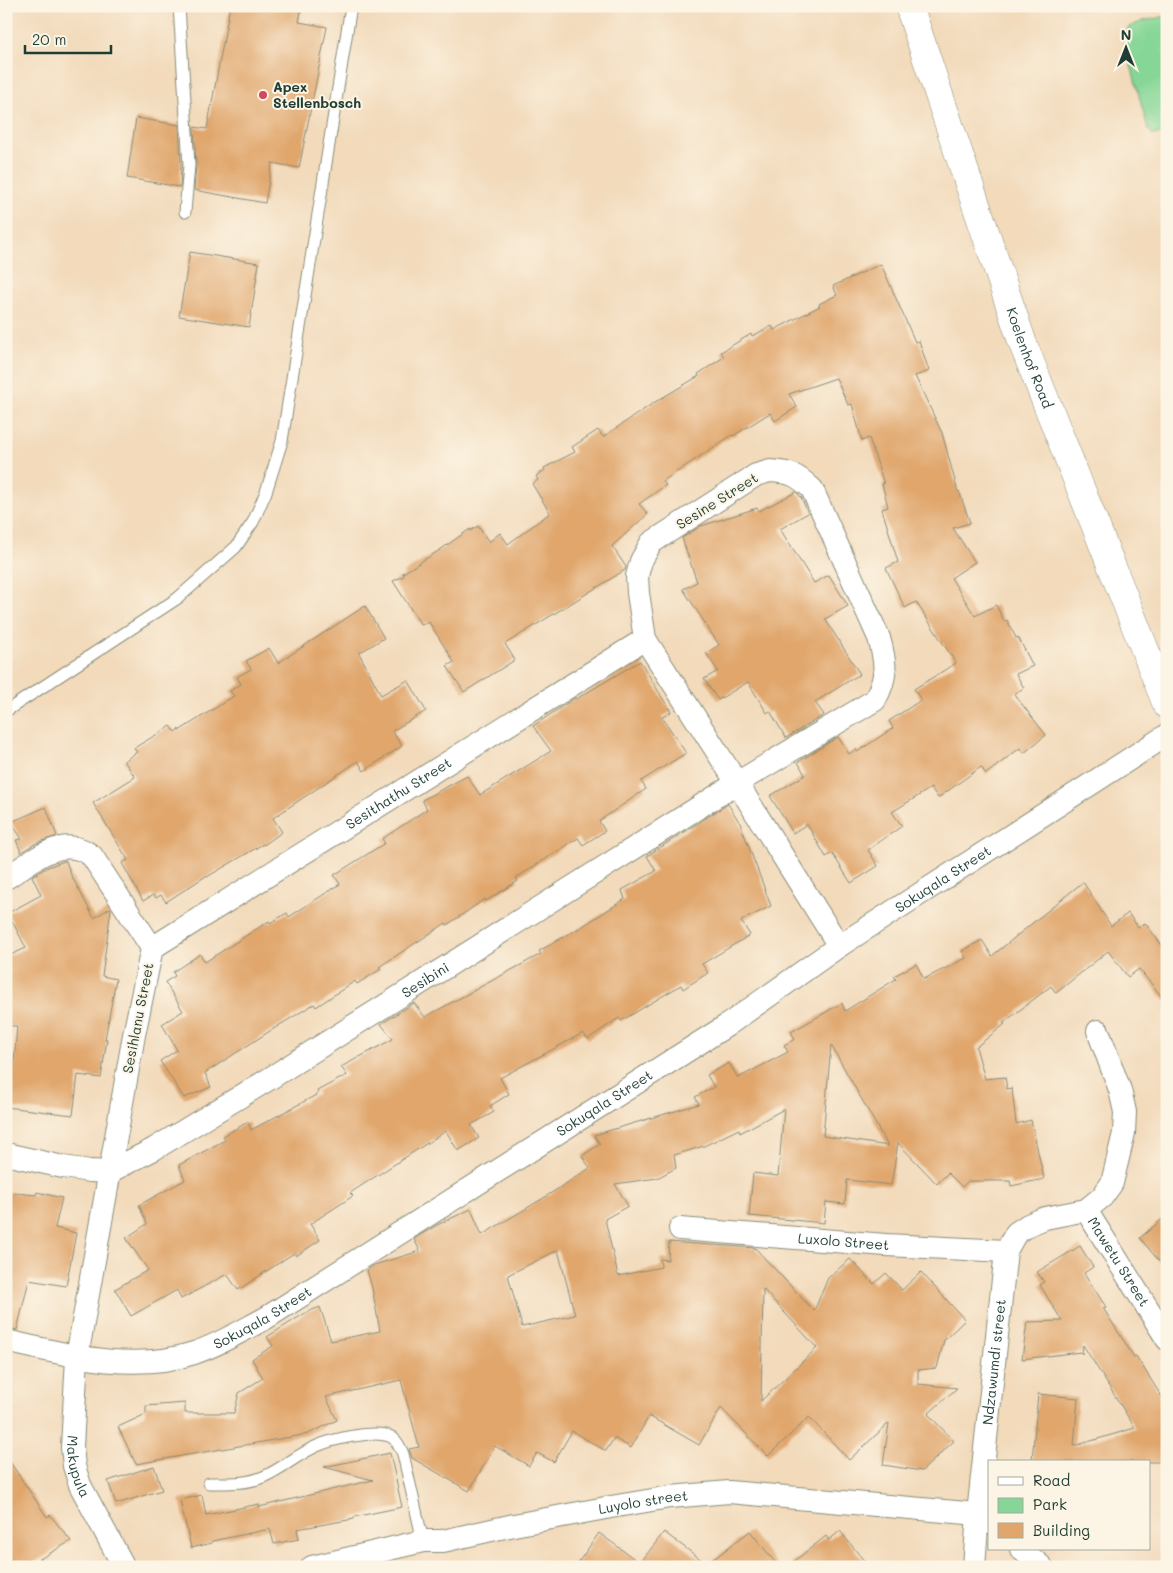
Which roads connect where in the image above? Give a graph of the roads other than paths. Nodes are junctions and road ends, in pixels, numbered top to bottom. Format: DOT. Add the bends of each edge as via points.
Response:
graph roads {
  1 [pos="179,6"];
  2 [pos="351,6"];
  3 [pos="908,6"];
  4 [pos="185,212"];
  5 [pos="645,639"];
  6 [pos="1167,705"];
  7 [pos="6,711"];
  8 [pos="1167,735"];
  9 [pos="737,784"];
  10 [pos="6,878"];
  11 [pos="840,946"];
  12 [pos="152,948"];
  13 [pos="1098,1031"];
  14 [pos="6,1154"];
  15 [pos="109,1172"];
  16 [pos="1086,1210"];
  17 [pos="680,1229"];
  18 [pos="1006,1251"];
  19 [pos="1167,1339"];
  20 [pos="6,1341"];
  21 [pos="77,1357"];
  22 [pos="989,1460"];
  23 [pos="988,1470"];
  24 [pos="210,1483"];
  25 [pos="984,1519"];
  26 [pos="423,1541"];
  27 [pos="1022,1550"];
  28 [pos="124,1567"];
  29 [pos="312,1567"];
  30 [pos="974,1567"];
  31 [pos="1042,1567"];
  1 -- 4 [label="lane" via="189,165"];
  2 -- 7 [label="lane" via="282,441 253,522 236,546 178,598"];
  3 -- 6 [label="main road, Koelenhof Road" via="1023,344"];
  5 -- 9 [label="street, Sesine Street"];
  5 -- 9 [label="street, Sesine Street" via="637,576 651,543 756,475 783,472 799,477 812,489 880,638 885,660 882,687 875,700"];
  5 -- 12 [label="street, Sesithathu Street"];
  8 -- 11 [label="street, Sokuqala Street"];
  9 -- 11 [label="street, Sesine Street"];
  9 -- 15 [label="street, Sesibini" via="269,1079 154,1149"];
  10 -- 12 [label="street, Sesihlanu Street" via="47,852 66,848 82,850 92,856"];
  11 -- 21 [label="street, Sokuqala Street" via="726,1026 233,1336 195,1353 166,1360 124,1362"];
  12 -- 15 [label="street, Sesihlanu Street"];
  13 -- 16 [label="street" via="1120,1090 1125,1112 1124,1133 1112,1183 1102,1197"];
  14 -- 15 [label="street" via="63,1167"];
  15 -- 21 [label="street, Sesihlanu Street"];
  16 -- 18 [label="street, Ndzawumdi street" via="1045,1218 1028,1225 1016,1233"];
  16 -- 19 [label="street, Mawetu Street"];
  17 -- 18 [label="street, Luxolo Street"];
  18 -- 22 [label="street, Ndzawumdi street"];
  20 -- 21 [label="street, Sokuqala Street"];
  21 -- 28 [label="street, Makupula" via="72,1447 74,1466 80,1486"];
  23 -- 25 [label="street, Ndzawumdi street"];
  24 -- 26 [label="lane" via="241,1482 262,1477 318,1446 338,1439 377,1433 391,1436 403,1454"];
  25 -- 26 [label="street, Luyolo street" via="729,1492 670,1497 443,1541"];
  25 -- 30 [label="street, Ndzawumdi street"];
  26 -- 29 [label="street, Luyolo street"];
  27 -- 31 [label="street"];
}
